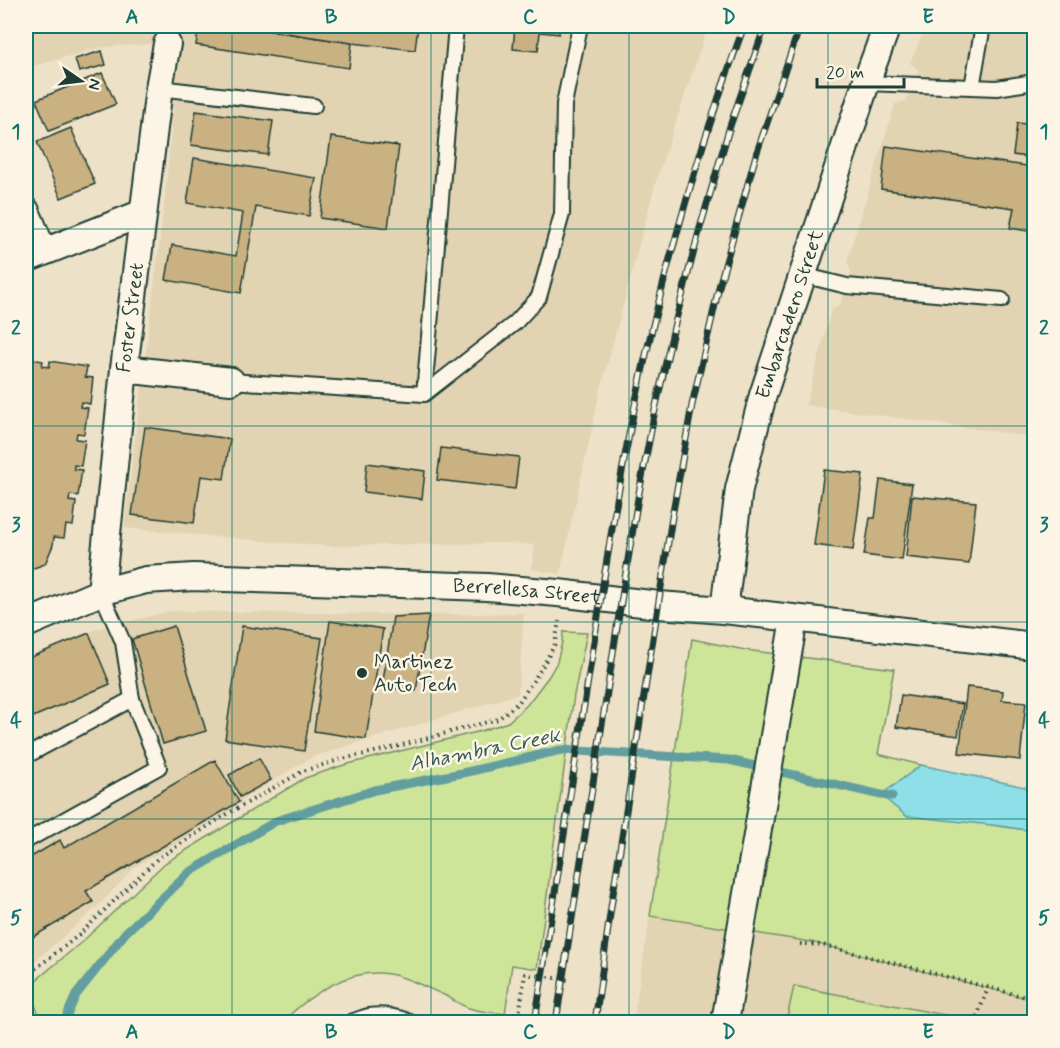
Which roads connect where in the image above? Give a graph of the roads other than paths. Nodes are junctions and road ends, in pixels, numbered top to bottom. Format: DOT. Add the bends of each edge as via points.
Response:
graph roads {
  1 [pos="456,26"];
  2 [pos="580,26"];
  3 [pos="887,26"];
  4 [pos="983,26"];
  5 [pos="169,35"];
  6 [pos="1035,82"];
  7 [pos="866,83"];
  8 [pos="972,87"];
  9 [pos="159,88"];
  10 [pos="314,106"];
  11 [pos="26,211"];
  12 [pos="143,213"];
  13 [pos="34,255"];
  14 [pos="802,275"];
  15 [pos="1002,300"];
  16 [pos="124,369"];
  17 [pos="231,381"];
  18 [pos="424,394"];
  19 [pos="101,592"];
  20 [pos="724,610"];
  21 [pos="794,619"];
  22 [pos="26,624"];
  23 [pos="1035,646"];
  24 [pos="132,699"];
  25 [pos="26,756"];
  26 [pos="26,841"];
  27 [pos="351,1023"];
  28 [pos="410,1023"];
  29 [pos="725,1023"];
  1 -- 18 [label="lane"];
  2 -- 18 [label="lane" via="564,104 562,214 539,297 515,323"];
  3 -- 7 [label="street, Embarcadero Street"];
  4 -- 8 [label="lane"];
  5 -- 9 [label="street, Foster Street"];
  6 -- 8 [label="lane"];
  7 -- 8 [label="lane"];
  7 -- 14 [label="street, Embarcadero Street"];
  9 -- 10 [label="lane"];
  9 -- 12 [label="street, Foster Street"];
  11 -- 13 [label="street"];
  12 -- 13 [label="street"];
  12 -- 16 [label="street, Foster Street"];
  14 -- 15 [label="lane" via="846,286"];
  14 -- 20 [label="street, Embarcadero Street" via="763,395 739,489"];
  16 -- 17 [label="street"];
  16 -- 19 [label="street, Foster Street"];
  17 -- 18 [label="lane"];
  19 -- 20 [label="street, Berrellesa Street" via="146,580 194,577 487,587"];
  19 -- 22 [label="street, Berrellesa Street"];
  19 -- 24 [label="lane" via="123,642"];
  20 -- 21 [label="street, Berrellesa Street"];
  21 -- 23 [label="street, Berrellesa Street"];
  21 -- 29 [label="street"];
  24 -- 25 [label="lane"];
  24 -- 26 [label="lane" via="159,767"];
  27 -- 28 [label="lane" via="371,1016 387,1016"];
}
